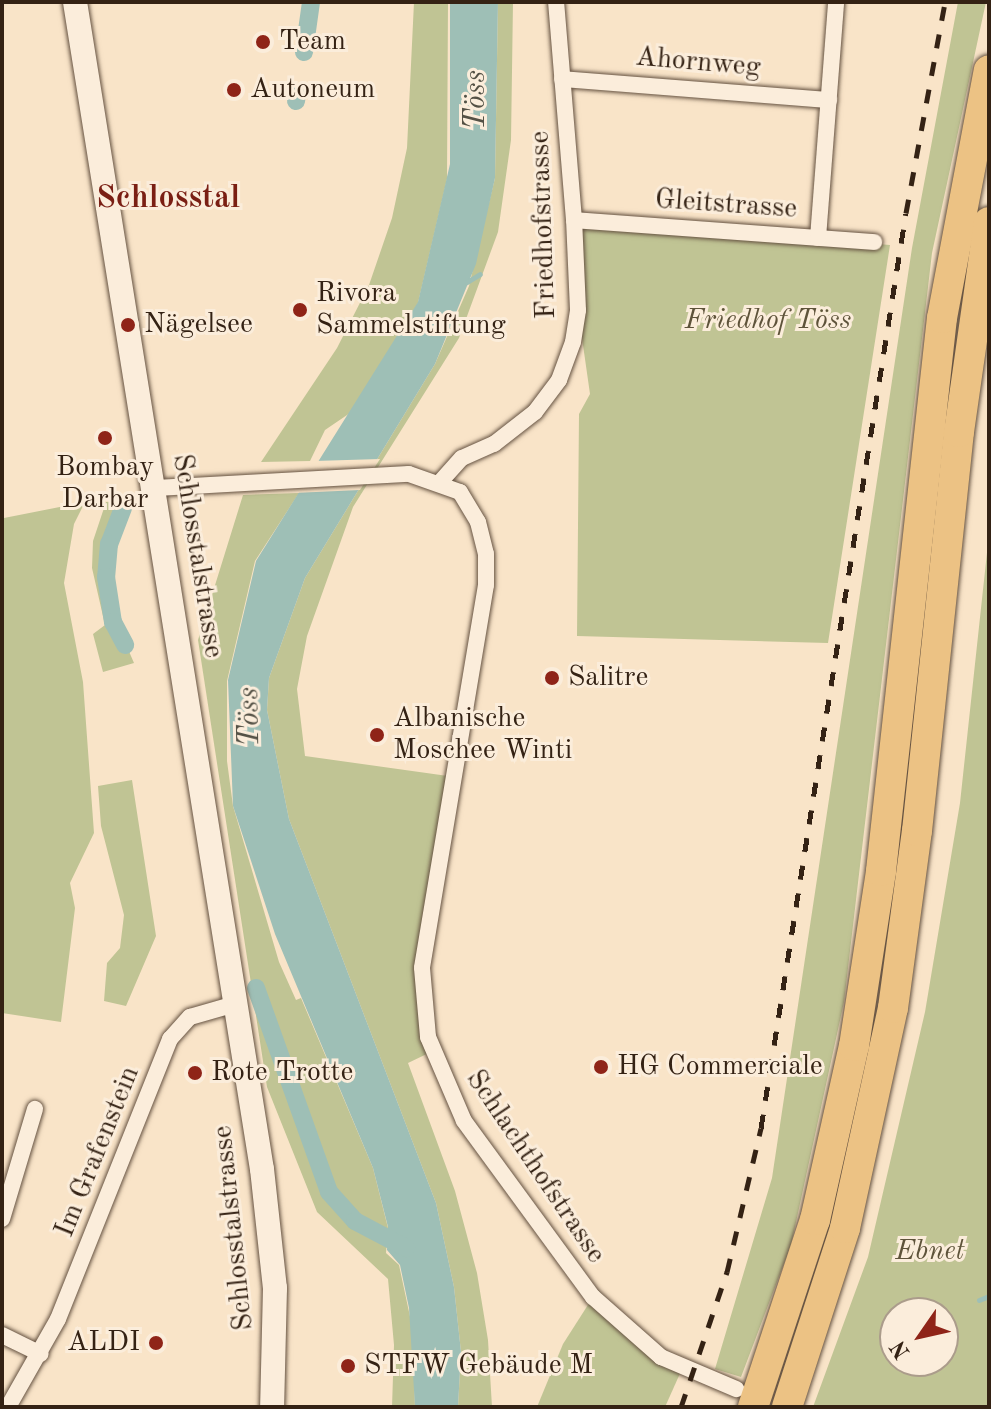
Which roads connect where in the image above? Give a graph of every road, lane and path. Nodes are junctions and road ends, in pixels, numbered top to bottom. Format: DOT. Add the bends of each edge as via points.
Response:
graph roads {
  1 [pos="75,2"];
  2 [pos="556,2"];
  3 [pos="836,2"];
  4 [pos="989,70"];
  5 [pos="562,79"];
  6 [pos="829,100"];
  7 [pos="574,220"];
  8 [pos="989,222"];
  9 [pos="818,238"];
  10 [pos="874,242"];
  11 [pos="441,481"];
  12 [pos="156,488"];
  13 [pos="235,1004"];
  14 [pos="35,1109"];
  15 [pos="2,1219"];
  16 [pos="2,1335"];
  17 [pos="41,1354"];
  18 [pos="744,1398"];
  19 [pos="8,1407"];
  20 [pos="272,1407"];
  21 [pos="787,1407"];
  1 -- 12 [label="main road, Schlosstalstrasse" via="90,124"];
  2 -- 5 [label="street, Friedhofstrasse"];
  3 -- 6 [label="street"];
  4 -- 18 [label="highway" via="942,318 881,871 854,1046 815,1220"];
  5 -- 6 [label="street, Ahornweg"];
  5 -- 7 [label="street, Friedhofstrasse"];
  6 -- 9 [label="street"];
  7 -- 9 [label="street, Gleitstrasse"];
  7 -- 11 [label="street, Friedhofstrasse" via="578,310 559,380 516,429 462,458"];
  8 -- 21 [label="highway" via="959,432 923,785 893,1008 849,1216"];
  9 -- 10 [label="street, Gleitstrasse"];
  11 -- 12 [label="street" via="396,474"];
  11 -- 18 [label="street, Schlachthofstrasse" via="460,492 478,522 486,585 422,968 428,1037 437,1066 464,1121 603,1308 661,1357"];
  12 -- 13 [label="main road, Schlosstalstrasse"];
  13 -- 17 [label="street, Im Grafenstein" via="190,1017 170,1039 151,1098"];
  13 -- 20 [label="main road, Schlosstalstrasse" via="270,1227 275,1288"];
  14 -- 15 [label="street"];
  16 -- 17 [label="street"];
  17 -- 19 [label="street, Im Grafenstein"];
}
